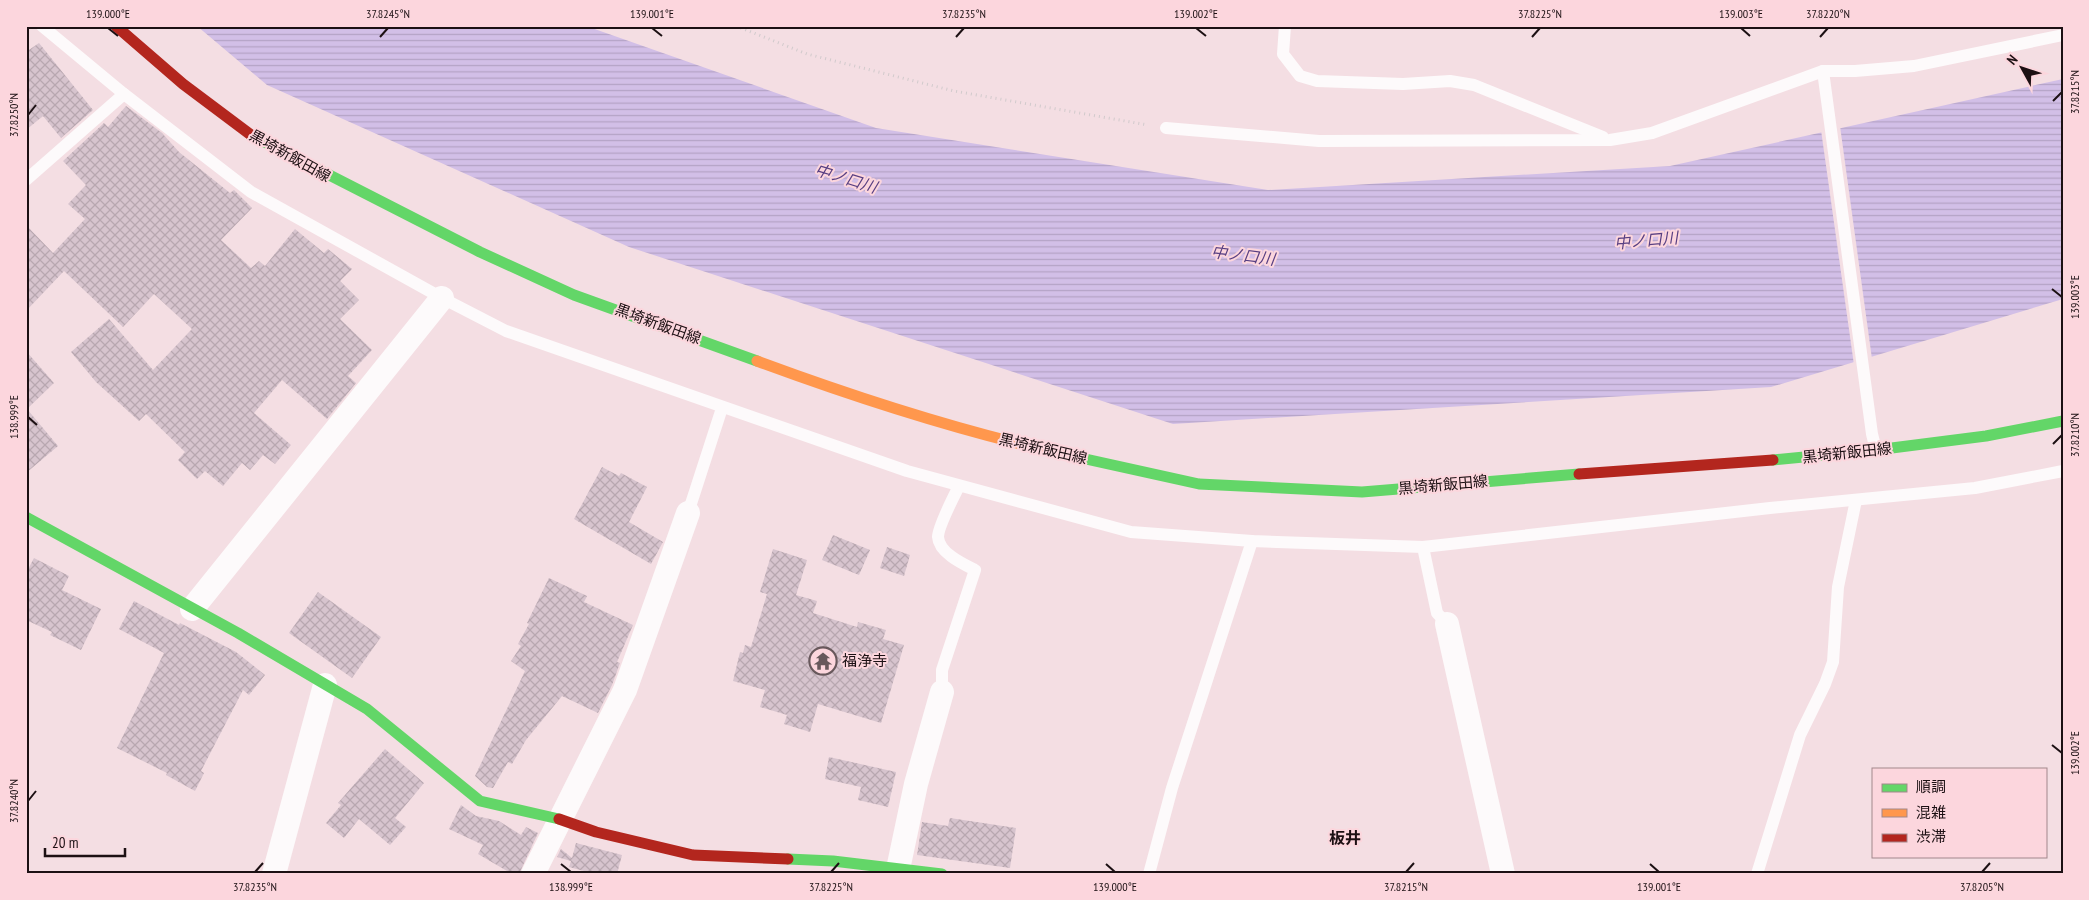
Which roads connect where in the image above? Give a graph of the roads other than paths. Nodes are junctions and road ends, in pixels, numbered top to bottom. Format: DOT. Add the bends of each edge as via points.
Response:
graph roads {
  1 [pos="42,26"];
  2 [pos="116,26"];
  3 [pos="1285,26"];
  4 [pos="2063,34"];
  5 [pos="1822,71"];
  6 [pos="124,94"];
  7 [pos="1166,128"];
  8 [pos="1610,140"];
  9 [pos="26,180"];
  10 [pos="442,298"];
  11 [pos="722,408"];
  12 [pos="2063,421"];
  13 [pos="1876,450"];
  14 [pos="2063,471"];
  15 [pos="959,486"];
  16 [pos="1856,500"];
  17 [pos="688,513"];
  18 [pos="26,517"];
  19 [pos="1252,541"];
  20 [pos="1423,547"];
  21 [pos="192,608"];
  22 [pos="1447,624"];
  23 [pos="325,685"];
  24 [pos="942,692"];
  25 [pos="560,819"];
  26 [pos="897,871"];
  27 [pos="274,874"];
  28 [pos="533,874"];
  29 [pos="942,874"];
  30 [pos="1149,874"];
  31 [pos="1503,874"];
  32 [pos="1757,874"];
  1 -- 6 [label="lane"];
  2 -- 13 [label="main road, 黒埼新飯田線" via="183,84 257,140 480,252 574,295 828,387 995,439 1199,484 1362,492 1724,465"];
  3 -- 8 [label="lane" via="1284,54 1300,76 1318,81 1403,84 1450,81 1474,85"];
  4 -- 5 [label="lane" via="1914,66"];
  5 -- 8 [label="lane" via="1652,133"];
  5 -- 13 [label="lane"];
  6 -- 9 [label="lane"];
  6 -- 10 [label="lane" via="252,192"];
  7 -- 8 [label="lane" via="1319,141"];
  10 -- 11 [label="lane" via="506,331"];
  10 -- 21 [label="street"];
  11 -- 15 [label="lane"];
  11 -- 17 [label="lane"];
  12 -- 13 [label="main road, 黒埼新飯田線" via="1986,436"];
  14 -- 16 [label="lane" via="1975,488"];
  15 -- 19 [label="lane" via="1131,532"];
  15 -- 24 [label="lane" via="938,536 941,546 974,570 942,670"];
  16 -- 20 [label="lane"];
  16 -- 32 [label="lane" via="1838,587 1833,662 1800,734"];
  17 -- 25 [label="street" via="625,690"];
  18 -- 21 [label="main road"];
  19 -- 20 [label="lane"];
  19 -- 30 [label="lane" via="1172,788"];
  20 -- 22 [label="lane" via="1437,613"];
  21 -- 23 [label="main road"];
  22 -- 31 [label="street"];
  23 -- 25 [label="main road" via="367,709 480,801"];
  23 -- 27 [label="street"];
  24 -- 26 [label="street" via="916,784"];
  25 -- 26 [label="main road" via="596,832 692,855 833,861"];
  25 -- 28 [label="street"];
  26 -- 29 [label="main road"];
}
